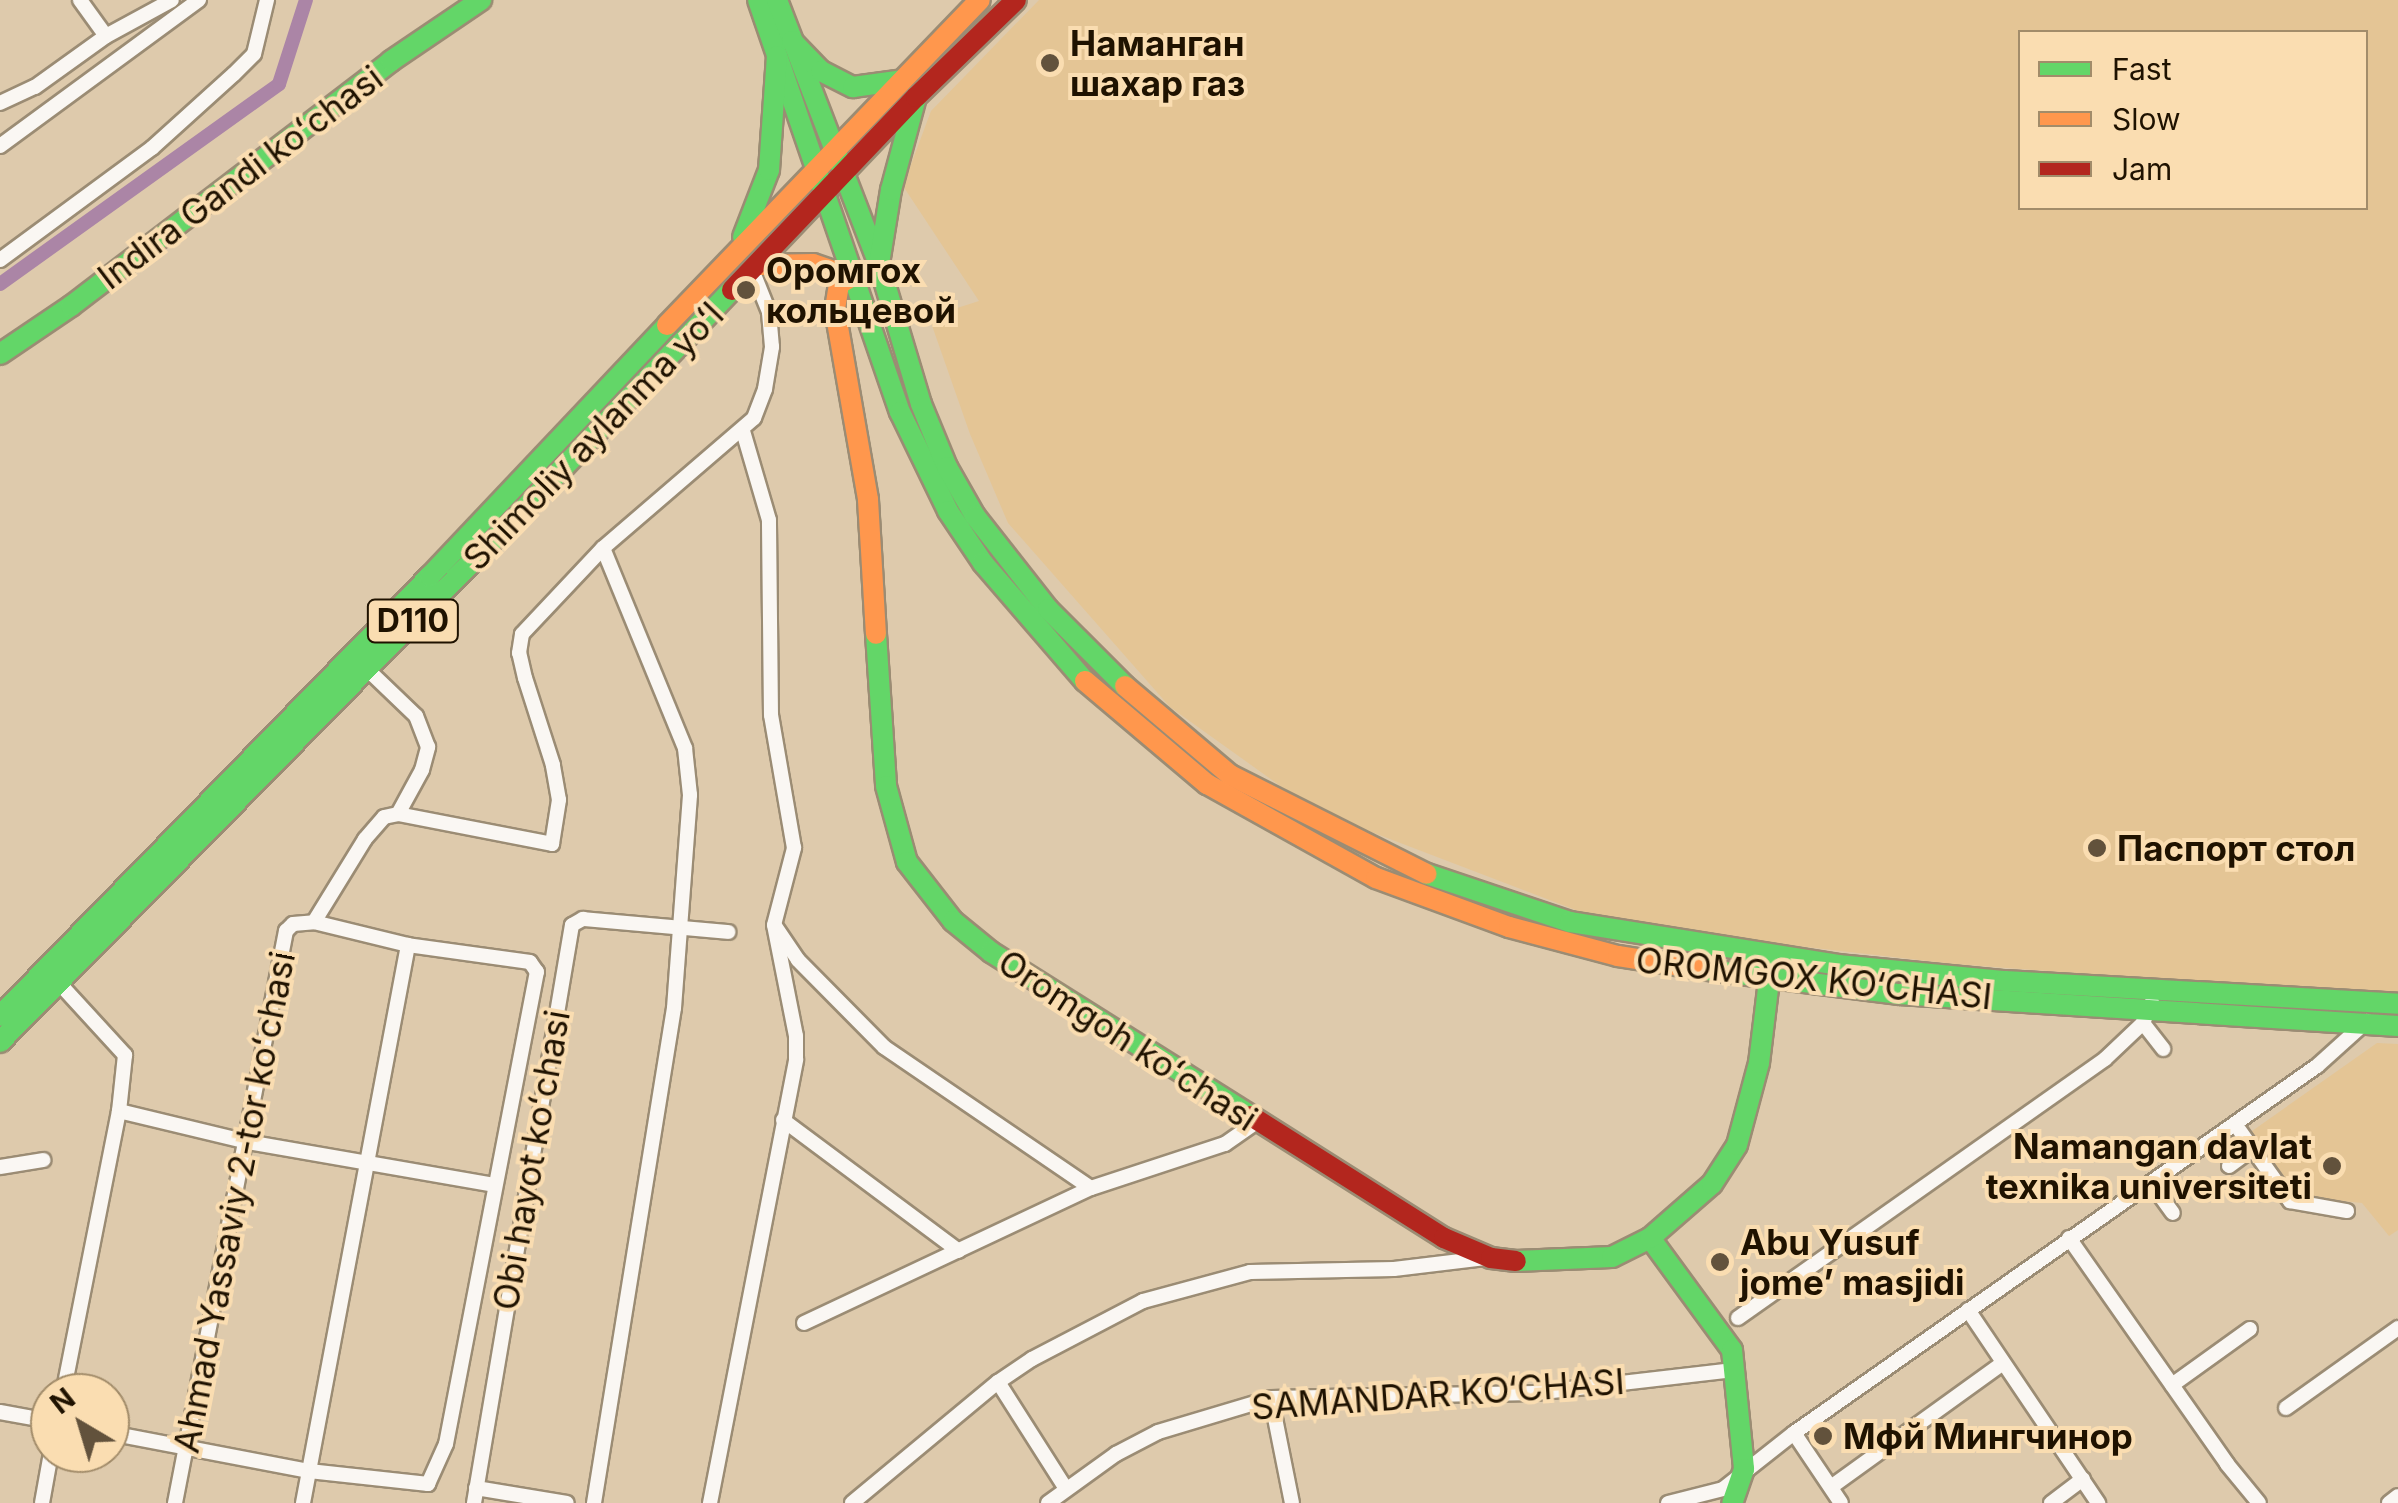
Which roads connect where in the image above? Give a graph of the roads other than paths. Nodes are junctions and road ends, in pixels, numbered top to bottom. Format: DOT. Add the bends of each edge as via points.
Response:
graph roads {
  1 [pos="80,0"];
  2 [pos="172,0"];
  3 [pos="199,0"];
  4 [pos="267,0"];
  5 [pos="480,0"];
  6 [pos="758,0"];
  7 [pos="777,0"];
  8 [pos="980,0"];
  9 [pos="1016,0"];
  10 [pos="106,36"];
  11 [pos="785,48"];
  12 [pos="911,88"];
  13 [pos="0,103"];
  14 [pos="0,146"];
  15 [pos="834,149"];
  16 [pos="815,168"];
  17 [pos="846,176"];
  18 [pos="824,198"];
  19 [pos="737,250"];
  20 [pos="0,260"];
  21 [pos="880,264"];
  22 [pos="756,268"];
  23 [pos="851,278"];
  24 [pos="0,354"];
  25 [pos="894,358"];
  26 [pos="743,431"];
  27 [pos="603,548"];
  28 [pos="437,583"];
  29 [pos="366,668"];
  30 [pos="398,814"];
  31 [pos="137,872"];
  32 [pos="154,886"];
  33 [pos="314,922"];
  34 [pos="774,924"];
  35 [pos="680,927"];
  36 [pos="728,932"];
  37 [pos="408,945"];
  38 [pos="1769,980"];
  39 [pos="58,983"];
  40 [pos="2374,1003"];
  41 [pos="2398,1004"];
  42 [pos="2149,1007"];
  43 [pos="0,1016"];
  44 [pos="2366,1024"];
  45 [pos="2398,1026"];
  46 [pos="0,1042"];
  47 [pos="2163,1049"];
  48 [pos="120,1111"];
  49 [pos="783,1120"];
  50 [pos="1256,1122"];
  51 [pos="2235,1124"];
  52 [pos="248,1142"];
  53 [pos="2252,1148"];
  54 [pos="43,1160"];
  55 [pos="370,1163"];
  56 [pos="2229,1166"];
  57 [pos="0,1167"];
  58 [pos="2150,1183"];
  59 [pos="494,1185"];
  60 [pos="1091,1188"];
  61 [pos="2347,1211"];
  62 [pos="2173,1213"];
  63 [pos="1650,1238"];
  64 [pos="2069,1238"];
  65 [pos="959,1251"];
  66 [pos="1491,1258"];
  67 [pos="1968,1310"];
  68 [pos="1738,1318"];
  69 [pos="804,1323"];
  70 [pos="2398,1328"];
  71 [pos="2250,1330"];
  72 [pos="2003,1363"];
  73 [pos="1734,1370"];
  74 [pos="66,1373"];
  75 [pos="998,1382"];
  76 [pos="2172,1386"];
  77 [pos="1271,1398"];
  78 [pos="2286,1408"];
  79 [pos="0,1412"];
  80 [pos="30,1417"];
  81 [pos="1794,1433"];
  82 [pos="130,1437"];
  83 [pos="186,1448"];
  84 [pos="1744,1469"];
  85 [pos="309,1471"];
  86 [pos="47,1473"];
  87 [pos="2083,1479"];
  88 [pos="1831,1487"];
  89 [pos="1065,1488"];
  90 [pos="475,1495"];
  91 [pos="2398,1496"];
  92 [pos="1738,1500"];
  93 [pos="42,1503"];
  94 [pos="176,1503"];
  95 [pos="304,1503"];
  96 [pos="567,1503"];
  97 [pos="594,1503"];
  98 [pos="710,1503"];
  99 [pos="852,1503"];
  100 [pos="1048,1503"];
  101 [pos="1292,1503"];
  102 [pos="1668,1503"];
  103 [pos="1841,1503"];
  104 [pos="2051,1503"];
  105 [pos="2098,1503"];
  106 [pos="2259,1503"];
  107 [pos="2389,1503"];
  1 -- 10 [label="street"];
  2 -- 10 [label="street"];
  3 -- 14 [label="street"];
  4 -- 20 [label="street" via="254,54 234,74 152,148"];
  5 -- 24 [label="main road, Indira Gandi koʻchasi"];
  6 -- 11 [label="main road"];
  7 -- 11 [label="main road"];
  8 -- 12 [label="main road, Shimoliy aylanma yoʻl / D110"];
  9 -- 12 [label="main road, Shimoliy aylanma yoʻl / D110"];
  10 -- 13 [label="street" via="36,87"];
  11 -- 12 [label="main road" via="853,86"];
  11 -- 15 [label="main road"];
  11 -- 16 [label="main road"];
  11 -- 19 [label="main road" via="769,170"];
  12 -- 15 [label="main road, Shimoliy aylanma yoʻl / D110"];
  12 -- 17 [label="main road, Shimoliy aylanma yoʻl / D110"];
  12 -- 21 [label="main road"];
  15 -- 16 [label="main road, Shimoliy aylanma yoʻl / D110"];
  15 -- 17 [label="main road"];
  16 -- 18 [label="main road"];
  16 -- 19 [label="main road, Shimoliy aylanma yoʻl / D110"];
  17 -- 18 [label="main road, Shimoliy aylanma yoʻl / D110"];
  17 -- 21 [label="main road"];
  18 -- 22 [label="main road, Shimoliy aylanma yoʻl / D110"];
  18 -- 23 [label="main road"];
  19 -- 28 [label="main road, Shimoliy aylanma yoʻl / D110"];
  21 -- 25 [label="main road"];
  22 -- 23 [label="main road" via="813,264"];
  22 -- 26 [label="street" via="772,347 760,407"];
  22 -- 28 [label="main road, Shimoliy aylanma yoʻl / D110"];
  23 -- 25 [label="main road"];
  23 -- 50 [label="main road, Oromgoh koʻchasi" via="839,284 835,310 868,500 886,786 907,862 953,920 991,952"];
  25 -- 38 [label="main road, OROMGOX KO‘CHASI" via="925,466 983,563 1074,672 1207,784 1344,862 1448,907 1618,956"];
  25 -- 42 [label="main road, OROMGOX KO‘CHASI" via="975,516 1103,668 1200,752 1358,844 1511,906 1662,940"];
  26 -- 27 [label="street"];
  26 -- 34 [label="street" via="769,520 771,715 794,848"];
  27 -- 30 [label="street" via="520,643 524,678 554,765 559,800 552,844"];
  27 -- 35 [label="street" via="690,770"];
  28 -- 29 [label="main road, Shimoliy aylanma yoʻl / D110"];
  28 -- 31 [label="main road, Shimoliy aylanma yoʻl / D110"];
  29 -- 30 [label="street" via="425,730 422,770"];
  29 -- 32 [label="main road, Shimoliy aylanma yoʻl / D110"];
  30 -- 33 [label="street" via="384,817 365,839"];
  31 -- 32 [label="main road"];
  31 -- 43 [label="main road, Shimoliy aylanma yoʻl / D110"];
  32 -- 39 [label="main road, Shimoliy aylanma yoʻl / D110"];
  33 -- 37 [label="street"];
  33 -- 52 [label="street, Ahmad Yassaviy 2-tor koʻchasi" via="286,930"];
  34 -- 49 [label="street" via="796,1036"];
  34 -- 60 [label="street" via="798,960 884,1047"];
  35 -- 36 [label="street, Obi hayot koʻchasi"];
  35 -- 90 [label="street, Obi hayot koʻchasi" via="583,919 572,925"];
  35 -- 97 [label="street" via="674,1008"];
  37 -- 55 [label="street"];
  37 -- 59 [label="street" via="536,968"];
  38 -- 42 [label="main road, OROMGOX KO‘CHASI"];
  38 -- 63 [label="main road, Oromgoh koʻchasi" via="1759,1063 1738,1145 1712,1184"];
  39 -- 46 [label="main road, Shimoliy aylanma yoʻl / D110"];
  39 -- 48 [label="street" via="126,1056"];
  40 -- 41 [label="main road, OROMGOX KO‘CHASI"];
  40 -- 42 [label="main road, OROMGOX KO‘CHASI"];
  40 -- 44 [label="street"];
  42 -- 44 [label="main road, OROMGOX KO‘CHASI"];
  42 -- 47 [label="street"];
  42 -- 68 [label="street" via="2105,1058"];
  44 -- 45 [label="main road, OROMGOX KO‘CHASI"];
  44 -- 51 [label="street"];
  48 -- 52 [label="street"];
  48 -- 74 [label="street"];
  49 -- 65 [label="street"];
  49 -- 98 [label="street"];
  50 -- 60 [label="street" via="1225,1144"];
  50 -- 66 [label="main road, Oromgoh koʻchasi" via="1444,1238"];
  51 -- 53 [label="street"];
  51 -- 58 [label="street"];
  52 -- 55 [label="street"];
  52 -- 83 [label="street, Ahmad Yassaviy 2-tor koʻchasi"];
  53 -- 56 [label="street"];
  53 -- 61 [label="street" via="2294,1204"];
  54 -- 57 [label="street"];
  55 -- 59 [label="street"];
  55 -- 85 [label="street"];
  58 -- 62 [label="street"];
  58 -- 64 [label="street"];
  59 -- 85 [label="street" via="446,1444 434,1476 428,1484"];
  60 -- 65 [label="street"];
  63 -- 66 [label="main road, Oromgoh koʻchasi" via="1612,1257 1527,1263"];
  63 -- 73 [label="main road" via="1722,1332"];
  64 -- 67 [label="street"];
  64 -- 76 [label="street"];
  65 -- 69 [label="street"];
  66 -- 75 [label="street" via="1394,1269 1250,1272 1206,1281 1094,1324"];
  67 -- 72 [label="street"];
  67 -- 81 [label="street"];
  70 -- 78 [label="street"];
  71 -- 76 [label="street"];
  72 -- 87 [label="street"];
  72 -- 88 [label="street"];
  73 -- 77 [label="street, SAMANDAR KO‘CHASI" via="1535,1392"];
  73 -- 84 [label="main road"];
  75 -- 89 [label="street"];
  75 -- 99 [label="street"];
  76 -- 106 [label="street"];
  77 -- 89 [label="street, SAMANDAR KO‘CHASI" via="1158,1432"];
  77 -- 101 [label="street"];
  79 -- 80 [label="street"];
  81 -- 84 [label="street"];
  81 -- 88 [label="street"];
  82 -- 83 [label="street"];
  83 -- 85 [label="street"];
  83 -- 94 [label="street, Ahmad Yassaviy 2-tor koʻchasi"];
  84 -- 92 [label="main road"];
  84 -- 102 [label="street" via="1722,1490"];
  85 -- 95 [label="street"];
  86 -- 93 [label="street"];
  87 -- 104 [label="street"];
  87 -- 105 [label="street"];
  88 -- 103 [label="street"];
  89 -- 100 [label="street, SAMANDAR KO‘CHASI"];
  90 -- 96 [label="street"];
  91 -- 107 [label="street"];
}
